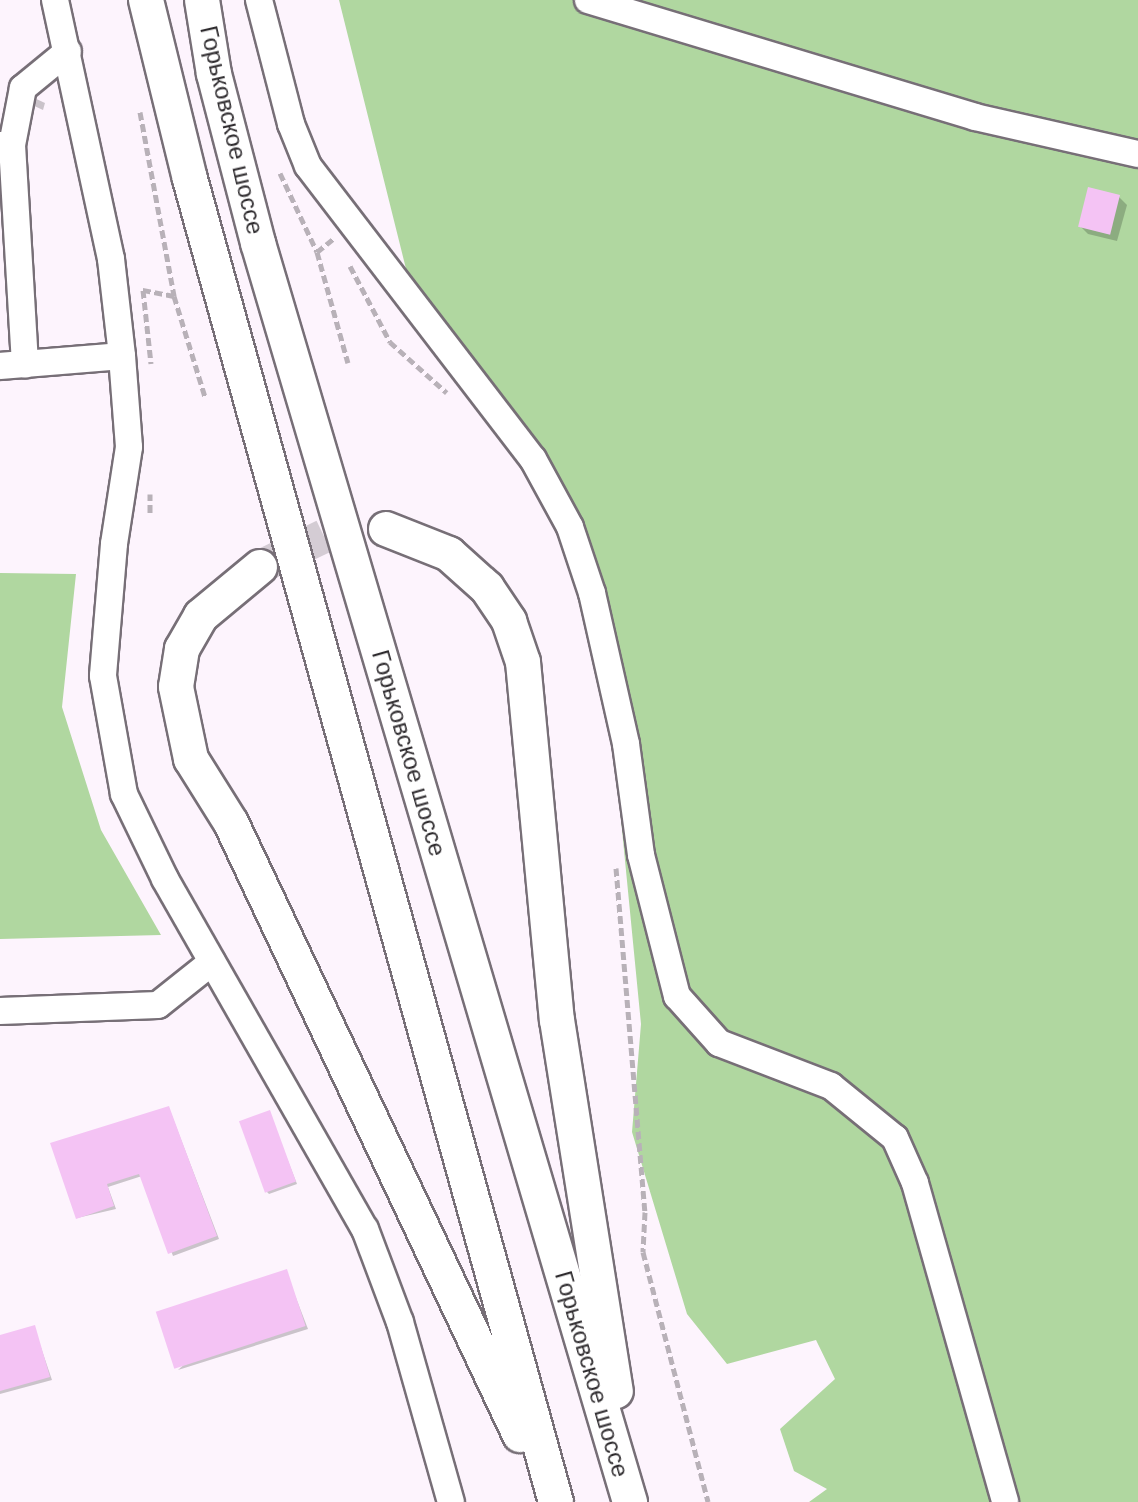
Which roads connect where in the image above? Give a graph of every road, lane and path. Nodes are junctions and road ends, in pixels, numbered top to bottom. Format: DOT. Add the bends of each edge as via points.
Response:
graph roads {
  1 [pos="55,0"];
  2 [pos="146,0"];
  3 [pos="202,0"];
  4 [pos="259,0"];
  5 [pos="588,0"];
  6 [pos="68,51"];
  7 [pos="138,99"];
  8 [pos="6,145"];
  9 [pos="1138,154"];
  10 [pos="317,252"];
  11 [pos="174,296"];
  12 [pos="122,356"];
  13 [pos="348,363"];
  14 [pos="12,365"];
  15 [pos="151,372"];
  16 [pos="205,397"];
  17 [pos="150,482"];
  18 [pos="150,513"];
  19 [pos="386,529"];
  20 [pos="260,567"];
  21 [pos="212,962"];
  22 [pos="0,1011"];
  23 [pos="451,1502"];
  24 [pos="554,1502"];
  25 [pos="632,1502"];
  26 [pos="1005,1502"];
  1 -- 6 [label="street"];
  2 -- 24 [label="main road, Горьковское шоссе"];
  3 -- 25 [label="main road, Горьковское шоссе" via="214,74 258,243"];
  4 -- 26 [label="street" via="291,124 308,166 533,459 570,527 592,593 626,744 641,855 677,996 719,1043 831,1086 895,1138 915,1183"];
  5 -- 9 [label="street" via="975,117"];
  6 -- 8 [label="street" via="23,88"];
  6 -- 12 [label="street" via="111,259"];
  7 -- 11 [label="path"];
  8 -- 14 [label="street"];
  10 -- 13 [label="path"];
  11 -- 15 [label="path" via="143,290"];
  11 -- 16 [label="path"];
  12 -- 14 [label="street"];
  12 -- 21 [label="street" via="129,447 103,676 124,794"];
  17 -- 18 [label="path"];
  19 -- 25 [label="main road" via="449,554 487,588 509,621 523,662 557,1020"];
  20 -- 24 [label="main road" via="201,616 182,649 176,687 191,759 231,823"];
  21 -- 22 [label="street" via="158,1005"];
  21 -- 23 [label="street" via="365,1229 400,1322"];
}
